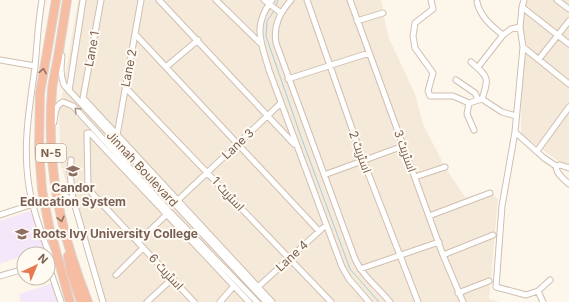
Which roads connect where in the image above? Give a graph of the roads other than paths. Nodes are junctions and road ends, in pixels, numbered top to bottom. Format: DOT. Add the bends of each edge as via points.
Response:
graph roads {
  1 [pos="42,0"];
  2 [pos="56,0"];
  3 [pos="67,0"];
  4 [pos="83,0"];
  5 [pos="100,0"];
  6 [pos="141,0"];
  7 [pos="159,0"];
  8 [pos="216,0"];
  9 [pos="264,0"];
  10 [pos="291,0"];
  11 [pos="307,0"];
  12 [pos="350,0"];
  13 [pos="431,0"];
  14 [pos="524,0"];
  15 [pos="557,0"];
  16 [pos="477,2"];
  17 [pos="270,4"];
  18 [pos="522,7"];
  19 [pos="569,10"];
  20 [pos="279,12"];
  21 [pos="383,13"];
  22 [pos="64,19"];
  23 [pos="358,21"];
  24 [pos="569,21"];
  25 [pos="520,27"];
  26 [pos="135,34"];
  27 [pos="503,35"];
  28 [pos="558,35"];
  29 [pos="198,40"];
  30 [pos="569,44"];
  31 [pos="262,45"];
  32 [pos="523,47"];
  33 [pos="369,53"];
  34 [pos="539,59"];
  35 [pos="0,60"];
  36 [pos="472,62"];
  37 [pos="35,66"];
  38 [pos="330,66"];
  39 [pos="166,67"];
  40 [pos="478,67"];
  41 [pos="288,79"];
  42 [pos="456,80"];
  43 [pos="569,84"];
  44 [pos="125,86"];
  45 [pos="69,91"];
  46 [pos="480,100"];
  47 [pos="281,103"];
  48 [pos="469,103"];
  49 [pos="569,107"];
  50 [pos="268,116"];
  51 [pos="516,116"];
  52 [pos="95,119"];
  53 [pos="93,127"];
  54 [pos="474,130"];
  55 [pos="515,132"];
  56 [pos="117,135"];
  57 [pos="238,144"];
  58 [pos="296,145"];
  59 [pos="403,146"];
  60 [pos="537,151"];
  61 [pos="51,153"];
  62 [pos="71,160"];
  63 [pos="363,160"];
  64 [pos="556,166"];
  65 [pos="445,167"];
  66 [pos="569,168"];
  67 [pos="208,172"];
  68 [pos="324,175"];
  69 [pos="415,177"];
  70 [pos="156,182"];
  71 [pos="569,184"];
  72 [pos="54,185"];
  73 [pos="147,191"];
  74 [pos="490,193"];
  75 [pos="73,199"];
  76 [pos="177,200"];
  77 [pos="33,204"];
  78 [pos="0,215"];
  79 [pos="166,215"];
  80 [pos="429,216"];
  81 [pos="326,225"];
  82 [pos="197,229"];
  83 [pos="319,231"];
  84 [pos="192,235"];
  85 [pos="493,235"];
  86 [pos="67,241"];
  87 [pos="138,242"];
  88 [pos="439,242"];
  89 [pos="47,246"];
  90 [pos="51,246"];
  91 [pos="143,248"];
  92 [pos="443,255"];
  93 [pos="400,256"];
  94 [pos="289,260"];
  95 [pos="56,267"];
  96 [pos="56,268"];
  97 [pos="360,269"];
  98 [pos="16,271"];
  99 [pos="116,275"];
  100 [pos="0,276"];
  101 [pos="56,276"];
  102 [pos="172,279"];
  103 [pos="489,280"];
  104 [pos="550,280"];
  105 [pos="234,286"];
  106 [pos="258,287"];
  107 [pos="538,291"];
  108 [pos="458,293"];
  109 [pos="61,302"];
  110 [pos="70,302"];
  111 [pos="74,302"];
  112 [pos="81,302"];
  113 [pos="88,302"];
  114 [pos="103,302"];
  115 [pos="146,302"];
  116 [pos="194,302"];
  117 [pos="220,302"];
  118 [pos="249,302"];
  119 [pos="257,302"];
  120 [pos="266,302"];
  121 [pos="272,302"];
  122 [pos="331,302"];
  123 [pos="370,302"];
  124 [pos="390,302"];
  125 [pos="418,302"];
  126 [pos="463,302"];
  127 [pos="543,302"];
  1 -- 37 [label="street"];
  90 -- 2 [label="highway, N-5, one-way" via="42,190 39,129 40,93"];
  3 -- 22 [label="highway, N-5"];
  4 -- 45 [label="street"];
  5 -- 56 [label="street, Lane 1" via="83,98"];
  6 -- 26 [label="street, Lane 2"];
  7 -- 29 [label="street"];
  8 -- 31 [label="street"];
  9 -- 17 [label="street"];
  10 -- 20 [label="street"];
  11 -- 38 [label="street, اسٹریٹ 2"];
  12 -- 23 [label="street, اسٹریٹ 3"];
  13 -- 48 [label="street" via="433,9 415,23 412,36 415,48 433,73 428,91 430,96 453,96"];
  14 -- 18 [label="street"];
  15 -- 19 [label="street"];
  16 -- 27 [label="street" via="482,15"];
  17 -- 20 [label="street"];
  17 -- 31 [label="street" via="260,22"];
  18 -- 25 [label="street"];
  18 -- 28 [label="street"];
  20 -- 41 [label="street" via="276,43"];
  21 -- 23 [label="street"];
  22 -- 45 [label="street, Jinnah Boulevard" via="60,68 64,85"];
  22 -- 61 [label="highway, N-5" via="52,88"];
  23 -- 33 [label="street, اسٹریٹ 3"];
  24 -- 28 [label="street"];
  25 -- 27 [label="street" via="511,29"];
  25 -- 32 [label="street"];
  26 -- 39 [label="street"];
  26 -- 44 [label="street, Lane 2"];
  27 -- 40 [label="street"];
  28 -- 30 [label="street"];
  28 -- 34 [label="street"];
  29 -- 39 [label="street"];
  29 -- 50 [label="street"];
  31 -- 47 [label="street"];
  32 -- 34 [label="street"];
  32 -- 51 [label="street"];
  33 -- 38 [label="street"];
  33 -- 59 [label="street, اسٹریٹ 3"];
  34 -- 43 [label="street"];
  35 -- 37 [label="street"];
  36 -- 40 [label="street"];
  37 -- 77 [label="street" via="28,108 27,151 28,178"];
  38 -- 41 [label="street"];
  38 -- 63 [label="street, اسٹریٹ 2"];
  39 -- 57 [label="street"];
  40 -- 46 [label="street" via="487,81"];
  41 -- 68 [label="street"];
  42 -- 46 [label="street"];
  44 -- 56 [label="street, Lane 2"];
  44 -- 67 [label="street, اسٹریٹ 1"];
  45 -- 52 [label="street, Jinnah Boulevard"];
  46 -- 48 [label="street"];
  46 -- 51 [label="street" via="502,112"];
  47 -- 50 [label="street, Lane 3"];
  47 -- 58 [label="street"];
  48 -- 54 [label="street" via="467,114"];
  49 -- 60 [label="street"];
  50 -- 57 [label="street, Lane 3"];
  50 -- 58 [label="street"];
  51 -- 55 [label="street"];
  52 -- 53 [label="street"];
  52 -- 70 [label="street, Jinnah Boulevard"];
  53 -- 61 [label="street, Jinnah Boulevard, one-way" via="70,104 60,103 54,118"];
  53 -- 73 [label="street, Jinnah Boulevard"];
  55 -- 60 [label="street"];
  55 -- 107 [label="street" via="502,206 496,287 526,294"];
  56 -- 70 [label="street"];
  57 -- 67 [label="street, Lane 3"];
  57 -- 83 [label="street"];
  58 -- 81 [label="street"];
  59 -- 63 [label="street"];
  59 -- 69 [label="street, اسٹریٹ 3"];
  60 -- 64 [label="street"];
  61 -- 72 [label="highway, N-5"];
  62 -- 75 [label="street"];
  63 -- 68 [label="street"];
  63 -- 93 [label="street, اسٹریٹ 2"];
  64 -- 66 [label="street"];
  64 -- 71 [label="street" via="560,176"];
  65 -- 69 [label="street"];
  67 -- 76 [label="street, Lane 3"];
  67 -- 94 [label="street, اسٹریٹ 1"];
  68 -- 97 [label="street"];
  69 -- 80 [label="street, اسٹریٹ 3"];
  70 -- 76 [label="street"];
  70 -- 82 [label="street, Jinnah Boulevard"];
  72 -- 75 [label="street" via="68,198"];
  72 -- 86 [label="highway, N-5, one-way"];
  73 -- 79 [label="street"];
  73 -- 84 [label="street, Jinnah Boulevard"];
  73 -- 87 [label="street, اسٹریٹ 6" via="90,133 86,133 88,189"];
  74 -- 80 [label="street"];
  75 -- 114 [label="street"];
  76 -- 106 [label="street"];
  77 -- 78 [label="street"];
  77 -- 89 [label="street"];
  79 -- 87 [label="street"];
  79 -- 105 [label="street"];
  80 -- 88 [label="street, اسٹریٹ 3"];
  81 -- 83 [label="street, Lane 4"];
  81 -- 123 [label="street" via="344,273"];
  82 -- 84 [label="street"];
  82 -- 120 [label="street, Jinnah Boulevard"];
  83 -- 94 [label="street, Lane 4"];
  84 -- 119 [label="street, Jinnah Boulevard"];
  85 -- 92 [label="street"];
  86 -- 112 [label="highway" via="68,262"];
  86 -- 113 [label="highway, N-5"];
  87 -- 91 [label="street, اسٹریٹ 6"];
  88 -- 92 [label="street, اسٹریٹ 3"];
  88 -- 93 [label="street"];
  91 -- 99 [label="street"];
  91 -- 102 [label="street, اسٹریٹ 6"];
  92 -- 108 [label="street, اسٹریٹ 3"];
  93 -- 97 [label="street"];
  93 -- 125 [label="street, اسٹریٹ 2"];
  94 -- 106 [label="street, Lane 4"];
  94 -- 122 [label="street, اسٹریٹ 1"];
  95 -- 111 [label="highway"];
  96 -- 110 [label="highway, N-5"];
  97 -- 124 [label="street"];
  98 -- 100 [label="street"];
  101 -- 109 [label="street"];
  102 -- 115 [label="street"];
  102 -- 116 [label="street, اسٹریٹ 6"];
  103 -- 108 [label="street"];
  104 -- 107 [label="street"];
  105 -- 117 [label="street"];
  105 -- 118 [label="street"];
  106 -- 121 [label="street"];
  107 -- 127 [label="street"];
  108 -- 126 [label="street, اسٹریٹ 3"];
}
